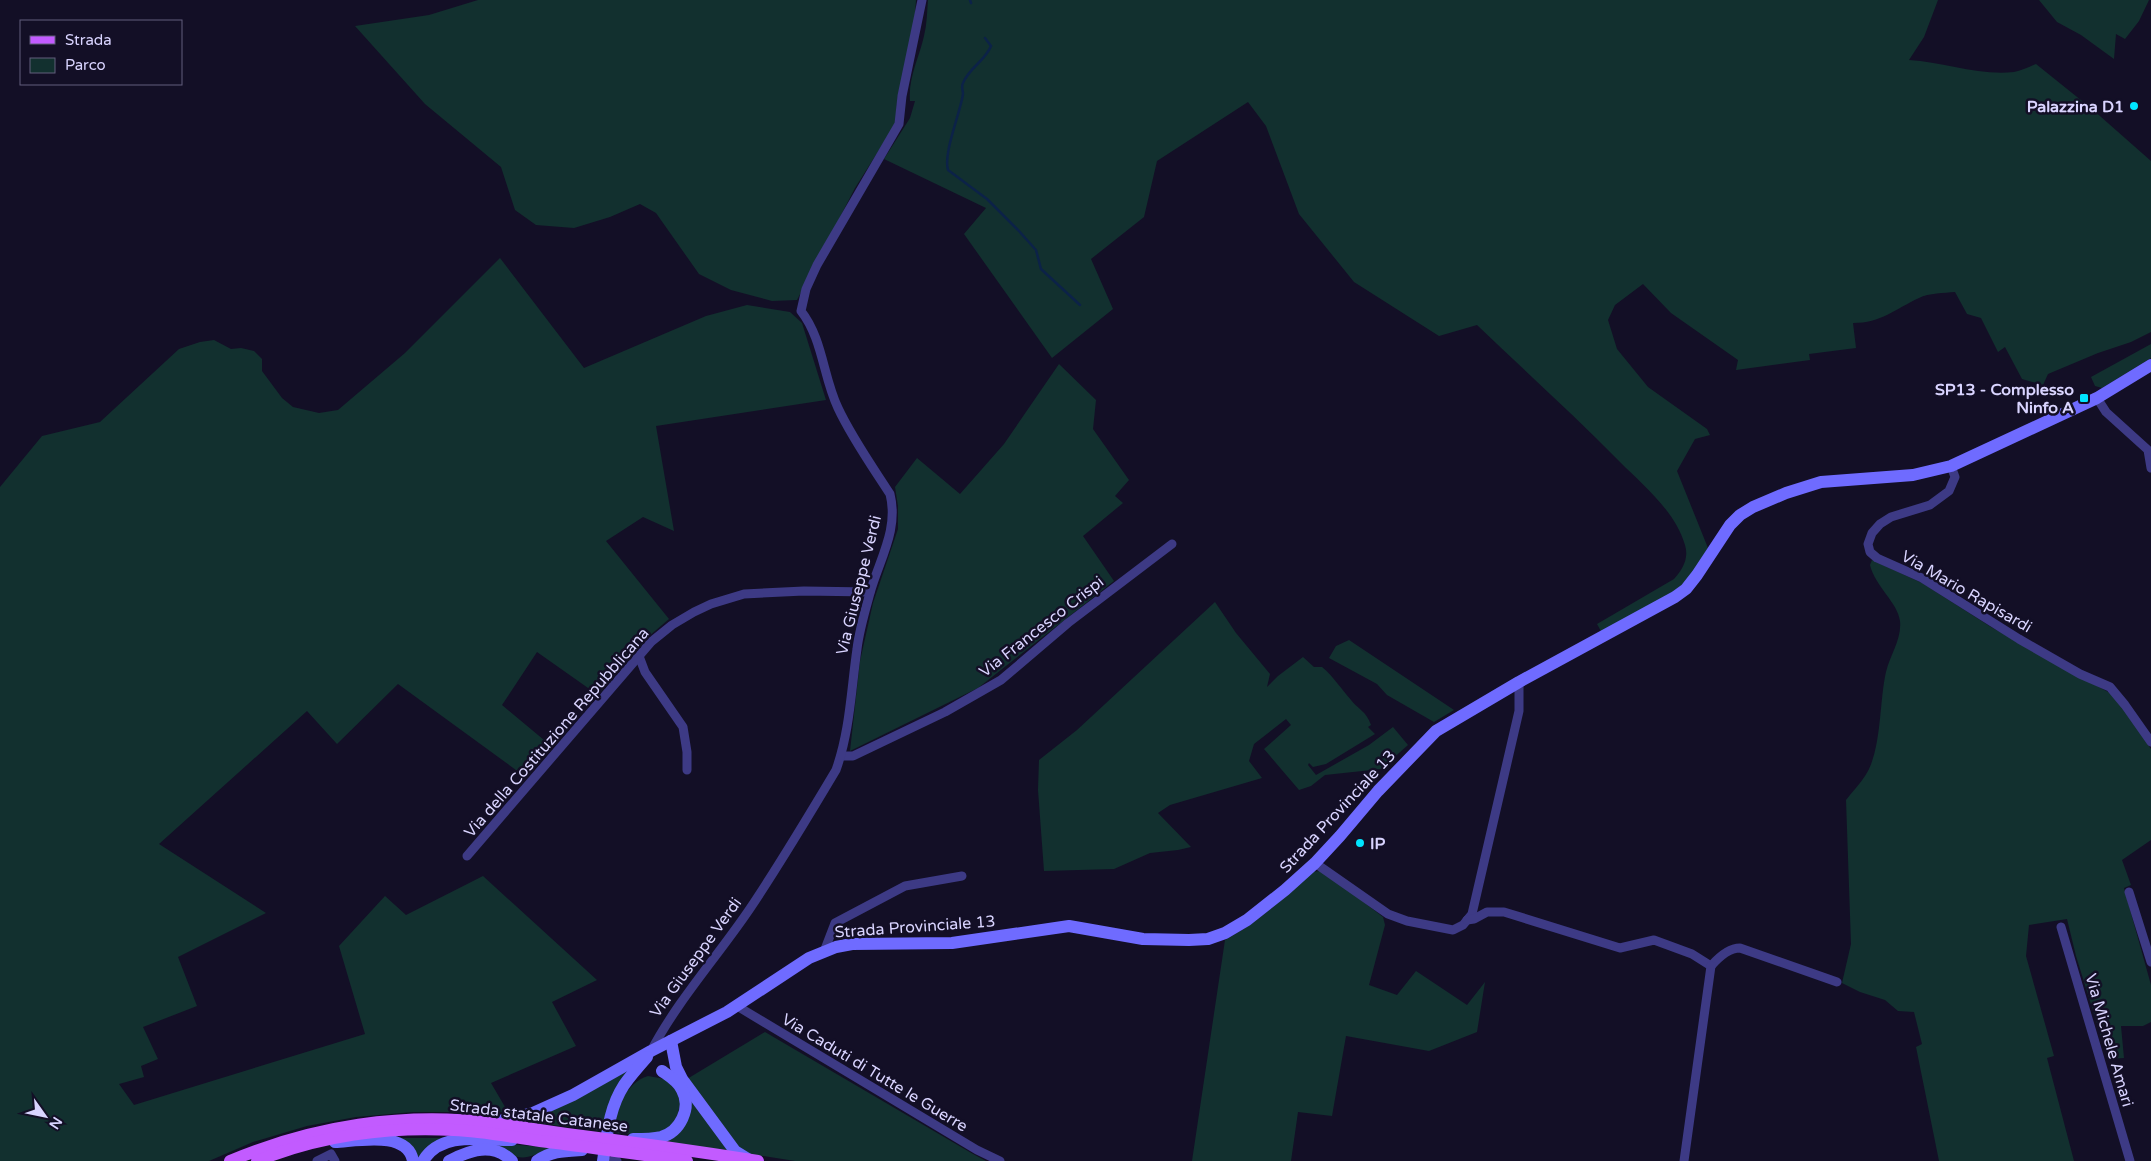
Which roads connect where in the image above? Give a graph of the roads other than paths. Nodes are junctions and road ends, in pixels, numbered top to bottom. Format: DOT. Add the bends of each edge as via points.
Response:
graph roads {
  1 [pos="922,0"];
  2 [pos="2151,365"];
  3 [pos="2097,398"];
  4 [pos="1951,466"];
  5 [pos="2151,468"];
  6 [pos="1172,544"];
  7 [pos="870,592"];
  8 [pos="639,656"];
  9 [pos="1519,682"];
  10 [pos="2151,742"];
  11 [pos="841,756"];
  12 [pos="687,770"];
  13 [pos="467,856"];
  14 [pos="1314,863"];
  15 [pos="962,876"];
  16 [pos="2129,892"];
  17 [pos="1467,920"];
  18 [pos="2061,927"];
  19 [pos="825,949"];
  20 [pos="2151,962"];
  21 [pos="1711,966"];
  22 [pos="1837,982"];
  23 [pos="736,1006"];
  24 [pos="664,1026"];
  25 [pos="671,1041"];
  26 [pos="651,1051"];
  27 [pos="662,1071"];
  28 [pos="634,1073"];
  29 [pos="682,1079"];
  30 [pos="492,1123"];
  31 [pos="538,1140"];
  32 [pos="312,1143"];
  33 [pos="608,1151"];
  34 [pos="333,1157"];
  35 [pos="753,1160"];
  36 [pos="230,1161"];
  37 [pos="257,1161"];
  38 [pos="317,1161"];
  39 [pos="413,1161"];
  40 [pos="423,1161"];
  41 [pos="449,1161"];
  42 [pos="512,1161"];
  43 [pos="537,1161"];
  44 [pos="687,1161"];
  45 [pos="1000,1161"];
  46 [pos="1684,1161"];
  47 [pos="2130,1161"];
  1 -- 7 [label="street, Via Giuseppe Verdi" via="899,124 817,266 800,311 809,322 817,342 837,407 890,494 893,506 887,545"];
  2 -- 3 [label="main road, Strada Provinciale 13"];
  3 -- 4 [label="main road, Strada Provinciale 13"];
  3 -- 5 [label="street" via="2106,412 2148,450"];
  4 -- 9 [label="main road, Strada Provinciale 13" via="1913,475 1821,482 1753,507 1730,525 1686,589"];
  4 -- 10 [label="street, Via Mario Rapisardi" via="1955,477 1949,491 1930,505 1880,524 1868,544 1870,552 1922,578 2080,674 2110,687"];
  6 -- 11 [label="street, Via Francesco Crispi" via="1001,680 937,716 853,756"];
  7 -- 8 [label="street, Via della Costituzione Repubblicana" via="804,591 730,597 672,625"];
  7 -- 11 [label="street, Via Giuseppe Verdi" via="857,646"];
  8 -- 12 [label="street" via="645,672 683,727"];
  8 -- 13 [label="street, Via della Costituzione Repubblicana"];
  9 -- 14 [label="main road, Strada Provinciale 13" via="1436,731"];
  9 -- 17 [label="street" via="1519,711 1472,914"];
  11 -- 24 [label="street, Via Giuseppe Verdi" via="789,850"];
  14 -- 17 [label="street" via="1388,914 1453,930"];
  14 -- 19 [label="main road, Strada Provinciale 13" via="1247,920 1208,939 1143,939 1069,926 952,943 852,944"];
  15 -- 19 [label="street" via="904,886 835,923"];
  16 -- 20 [label="street"];
  17 -- 21 [label="street" via="1487,912 1504,912 1620,948 1654,940 1692,954"];
  18 -- 47 [label="street, Via Michele Amari"];
  19 -- 23 [label="main road, Strada Provinciale 13"];
  21 -- 22 [label="street" via="1726,952 1740,948"];
  21 -- 46 [label="street"];
  23 -- 25 [label="main road, Strada Provinciale 13"];
  23 -- 45 [label="street, Via Caduti di Tutte le Guerre"];
  24 -- 25 [label="street"];
  24 -- 26 [label="street, Via Giuseppe Verdi"];
  25 -- 26 [label="main road, Strada Provinciale 13"];
  25 -- 29 [label="main road"];
  26 -- 28 [label="main road"];
  26 -- 30 [label="main road, Strada Provinciale 13" via="573,1095 533,1113"];
  27 -- 28 [label="main road"];
  27 -- 29 [label="main road"];
  27 -- 33 [label="main road" via="676,1082 684,1095 685,1110 679,1125 660,1137"];
  28 -- 33 [label="main road" via="617,1100"];
  29 -- 35 [label="main road" via="735,1151"];
  30 -- 33 [label="main road, Strada statale Catanese"];
  30 -- 36 [label="main road, Strada statale Catanese" via="412,1119 350,1126 269,1145"];
  31 -- 32 [label="main road, Strada statale Catanese" via="471,1131 409,1129"];
  31 -- 33 [label="main road, Strada statale Catanese"];
  31 -- 40 [label="main road" via="451,1140 434,1147"];
  32 -- 37 [label="main road, Strada statale Catanese"];
  32 -- 39 [label="main road" via="390,1140 406,1146"];
  33 -- 35 [label="main road, Strada statale Catanese"];
  33 -- 43 [label="main road" via="557,1151"];
  33 -- 44 [label="main road, Strada statale Catanese"];
  34 -- 38 [label="street"];
  41 -- 42 [label="main road" via="470,1150 490,1149"];
}
